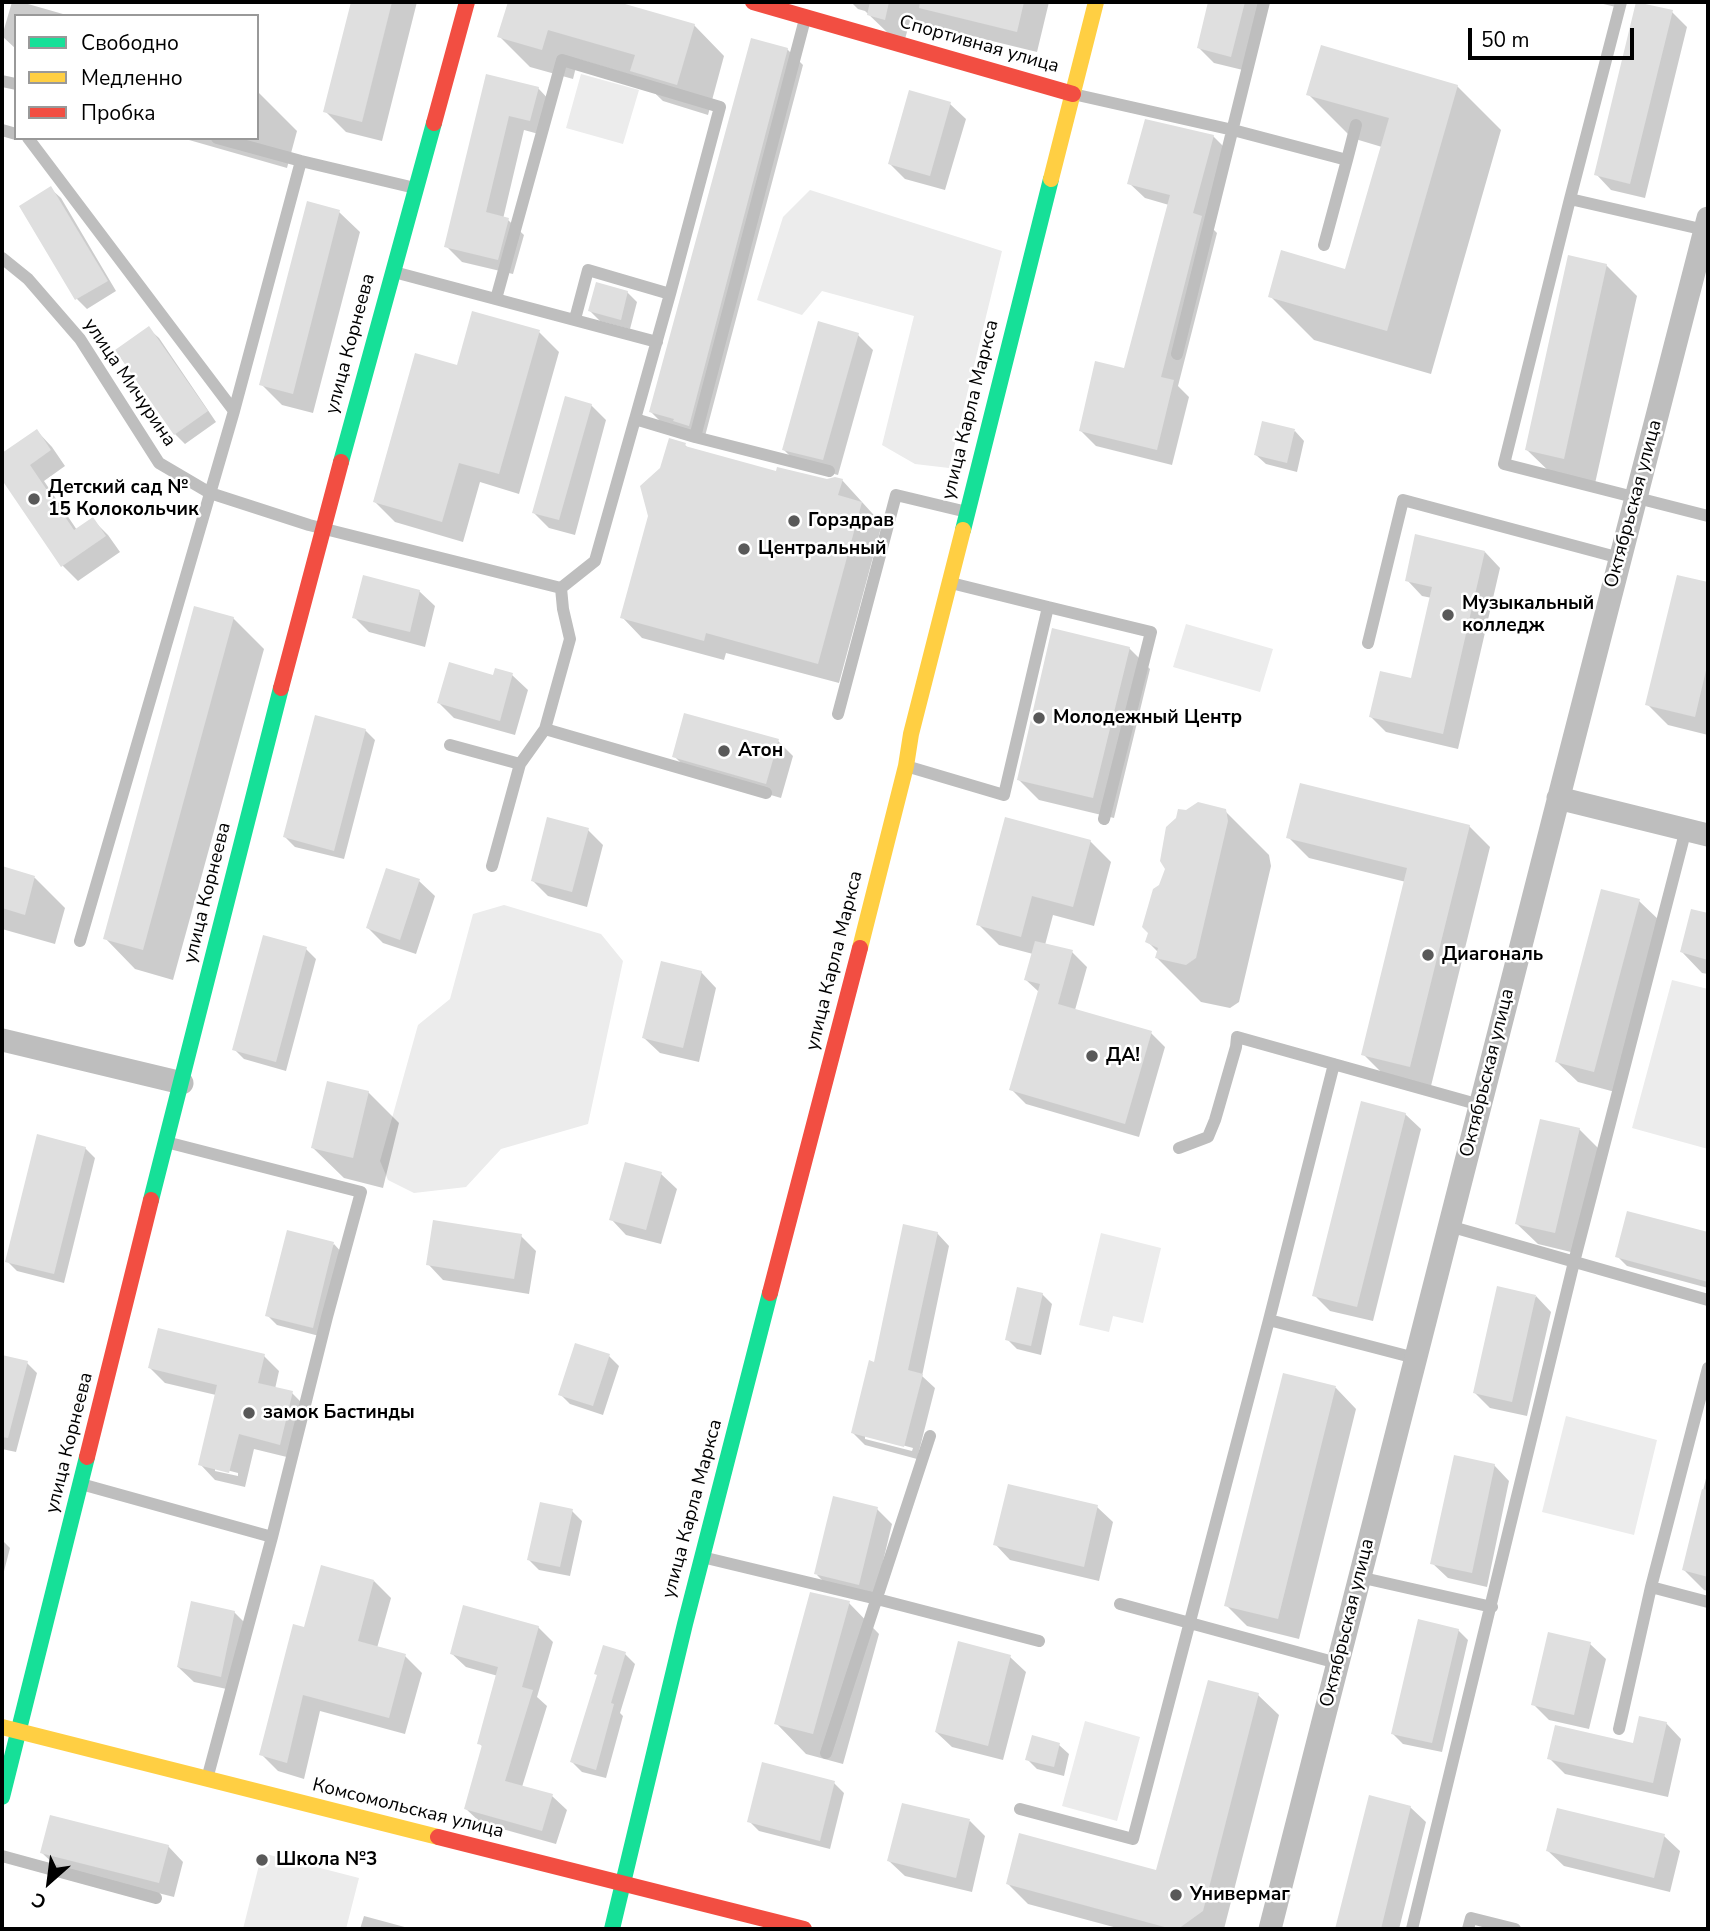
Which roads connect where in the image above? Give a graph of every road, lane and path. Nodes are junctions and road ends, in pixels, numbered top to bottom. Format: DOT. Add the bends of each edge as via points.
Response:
graph roads {
  1 [pos="467,2"];
  2 [pos="753,2"];
  3 [pos="1096,2"];
  4 [pos="1265,2"];
  5 [pos="1621,2"];
  6 [pos="805,16"];
  7 [pos="1073,94"];
  8 [pos="1356,125"];
  9 [pos="1233,130"];
  10 [pos="29,140"];
  11 [pos="224,140"];
  12 [pos="1347,160"];
  13 [pos="301,161"];
  14 [pos="415,188"];
  15 [pos="1570,200"];
  16 [pos="1707,224"];
  17 [pos="1324,245"];
  18 [pos="2,258"];
  19 [pos="392,271"];
  20 [pos="670,294"];
  21 [pos="496,299"];
  22 [pos="575,319"];
  23 [pos="657,342"];
  24 [pos="1177,354"];
  25 [pos="234,411"];
  26 [pos="635,419"];
  27 [pos="695,437"];
  28 [pos="828,471"];
  29 [pos="210,493"];
  30 [pos="1636,497"];
  31 [pos="967,512"];
  32 [pos="1708,516"];
  33 [pos="322,529"];
  34 [pos="1620,558"];
  35 [pos="949,583"];
  36 [pos="561,588"];
  37 [pos="1048,607"];
  38 [pos="1368,643"];
  39 [pos="838,714"];
  40 [pos="545,729"];
  41 [pos="450,745"];
  42 [pos="520,764"];
  43 [pos="906,766"];
  44 [pos="766,793"];
  45 [pos="1558,799"];
  46 [pos="1104,819"];
  47 [pos="1686,829"];
  48 [pos="1708,835"];
  49 [pos="492,866"];
  50 [pos="80,941"];
  51 [pos="2,1040"];
  52 [pos="1334,1064"];
  53 [pos="181,1083"];
  54 [pos="1480,1105"];
  55 [pos="165,1142"];
  56 [pos="1179,1148"];
  57 [pos="1449,1226"];
  58 [pos="1574,1262"];
  59 [pos="1708,1300"];
  60 [pos="1269,1320"];
  61 [pos="1415,1358"];
  62 [pos="1708,1368"];
  63 [pos="930,1436"];
  64 [pos="81,1484"];
  65 [pos="272,1537"];
  66 [pos="702,1557"];
  67 [pos="1359,1577"];
  68 [pos="1651,1587"];
  69 [pos="877,1599"];
  70 [pos="1708,1602"];
  71 [pos="1120,1604"];
  72 [pos="1492,1606"];
  73 [pos="1191,1624"];
  74 [pos="1039,1641"];
  75 [pos="1338,1663"];
  76 [pos="2,1727"];
  77 [pos="1619,1729"];
  78 [pos="19,1731"];
  79 [pos="827,1753"];
  80 [pos="207,1779"];
  81 [pos="2,1797"];
  82 [pos="1020,1809"];
  83 [pos="2,1856"];
  84 [pos="622,1885"];
  85 [pos="156,1898"];
  86 [pos="612,1929"];
  87 [pos="804,1929"];
  88 [pos="1270,1929"];
  89 [pos="1412,1929"];
  90 [pos="1468,1929"];
  91 [pos="1515,1929"];
  1 -- 14 [label="street, улица Корнеева"];
  2 -- 6 [label="street, Спортивная улица"];
  3 -- 7 [label="street, улица Карла Маркса"];
  4 -- 9 [label="lane"];
  5 -- 15 [label="lane"];
  6 -- 7 [label="street, Спортивная улица"];
  6 -- 27 [label="lane"];
  7 -- 9 [label="lane"];
  7 -- 31 [label="street, улица Карла Маркса"];
  8 -- 12 [label="lane"];
  9 -- 12 [label="lane"];
  9 -- 24 [label="lane"];
  10 -- 25 [label="lane"];
  11 -- 13 [label="lane"];
  12 -- 17 [label="lane"];
  13 -- 14 [label="lane"];
  13 -- 25 [label="lane"];
  14 -- 19 [label="street, улица Корнеева"];
  15 -- 16 [label="lane"];
  15 -- 30 [label="lane" via="1504,464"];
  16 -- 30 [label="street, Октябрьская улица"];
  18 -- 29 [label="lane, улица Мичурина" via="28,279 80,339 159,463"];
  19 -- 21 [label="lane"];
  19 -- 33 [label="street, улица Корнеева"];
  20 -- 21 [label="lane" via="720,107 562,60"];
  20 -- 22 [label="lane" via="588,270"];
  20 -- 23 [label="lane"];
  21 -- 22 [label="lane"];
  22 -- 23 [label="lane"];
  23 -- 26 [label="lane"];
  25 -- 29 [label="lane"];
  26 -- 27 [label="lane"];
  26 -- 36 [label="lane" via="595,561"];
  27 -- 28 [label="lane"];
  29 -- 33 [label="lane, улица Мичурина"];
  29 -- 50 [label="lane"];
  30 -- 32 [label="lane"];
  30 -- 34 [label="street, Октябрьская улица"];
  31 -- 35 [label="street, улица Карла Маркса"];
  31 -- 39 [label="lane" via="896,495"];
  33 -- 36 [label="lane, улица Мичурина"];
  33 -- 53 [label="street, улица Корнеева"];
  34 -- 38 [label="lane" via="1403,500"];
  34 -- 45 [label="street, Октябрьская улица"];
  35 -- 37 [label="lane"];
  35 -- 43 [label="street, улица Карла Маркса"];
  36 -- 40 [label="lane" via="570,639"];
  37 -- 43 [label="lane" via="1004,794"];
  37 -- 46 [label="lane" via="1151,632"];
  40 -- 42 [label="lane"];
  40 -- 44 [label="lane"];
  41 -- 42 [label="lane"];
  42 -- 49 [label="lane"];
  43 -- 66 [label="street, улица Карла Маркса"];
  45 -- 47 [label="street"];
  45 -- 54 [label="street, Октябрьская улица"];
  47 -- 48 [label="street"];
  47 -- 58 [label="lane"];
  51 -- 53 [label="street"];
  52 -- 54 [label="lane"];
  52 -- 56 [label="lane" via="1237,1037 1208,1137"];
  52 -- 60 [label="lane"];
  53 -- 55 [label="street, улица Корнеева"];
  54 -- 57 [label="street, Октябрьская улица"];
  55 -- 64 [label="street, улица Корнеева"];
  55 -- 65 [label="lane" via="361,1192"];
  57 -- 58 [label="lane"];
  57 -- 61 [label="street, Октябрьская улица"];
  58 -- 59 [label="lane"];
  58 -- 72 [label="lane"];
  60 -- 61 [label="lane"];
  60 -- 73 [label="lane"];
  61 -- 67 [label="street, Октябрьская улица"];
  62 -- 68 [label="lane"];
  63 -- 69 [label="lane"];
  64 -- 65 [label="lane"];
  64 -- 78 [label="street, улица Корнеева"];
  65 -- 80 [label="lane"];
  66 -- 69 [label="lane"];
  66 -- 84 [label="street, улица Карла Маркса"];
  67 -- 72 [label="lane"];
  67 -- 75 [label="street, Октябрьская улица"];
  68 -- 70 [label="lane"];
  68 -- 77 [label="lane"];
  69 -- 74 [label="lane"];
  69 -- 79 [label="lane"];
  71 -- 73 [label="lane"];
  72 -- 89 [label="lane"];
  73 -- 75 [label="lane"];
  73 -- 82 [label="lane" via="1133,1839"];
  75 -- 88 [label="street, Октябрьская улица"];
  76 -- 78 [label="street, Комсомольская улица"];
  78 -- 80 [label="street, Комсомольская улица"];
  78 -- 81 [label="street, улица Корнеева"];
  80 -- 84 [label="street, Комсомольская улица"];
  83 -- 85 [label="lane"];
  84 -- 86 [label="street, улица Карла Маркса"];
  84 -- 87 [label="street, Комсомольская улица"];
  90 -- 91 [label="lane" via="1471,1918"];
}
